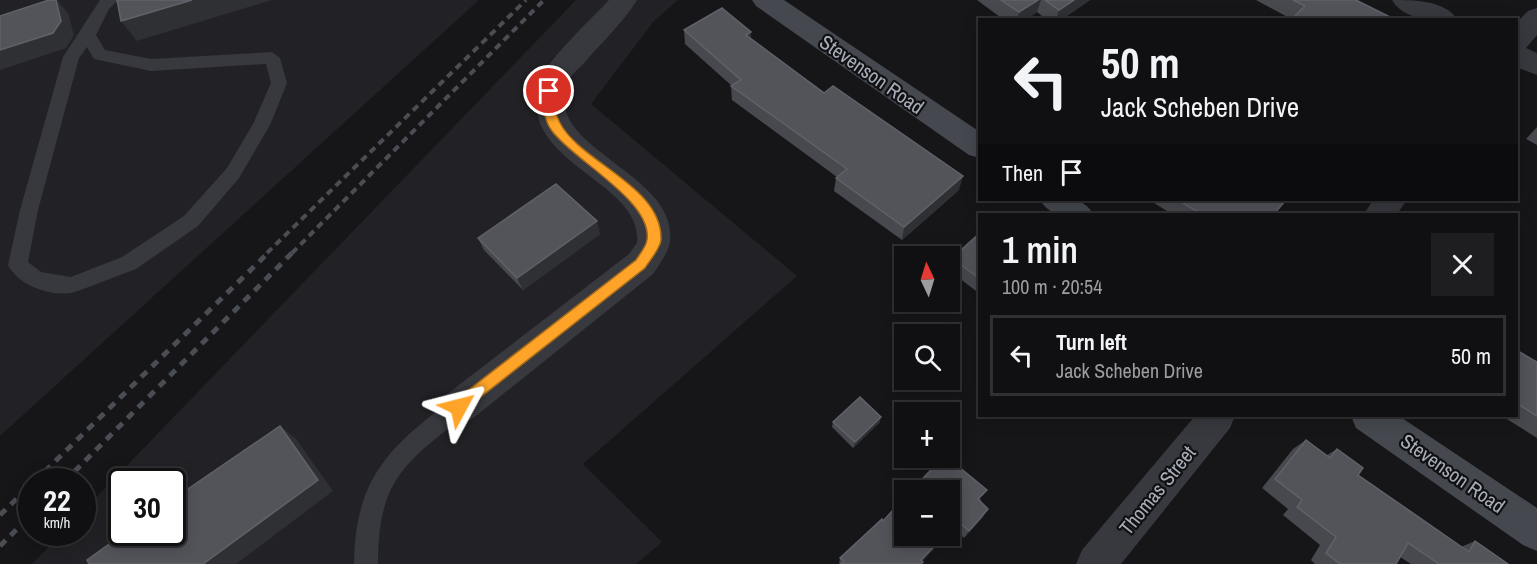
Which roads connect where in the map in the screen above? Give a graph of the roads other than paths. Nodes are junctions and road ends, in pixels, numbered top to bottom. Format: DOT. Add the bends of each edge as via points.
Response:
graph roads {
  1 [pos="110,0"];
  2 [pos="624,0"];
  3 [pos="765,0"];
  4 [pos="1405,0"];
  5 [pos="1537,17"];
  6 [pos="1441,18"];
  7 [pos="88,35"];
  8 [pos="1518,40"];
  9 [pos="1518,56"];
  10 [pos="1537,65"];
  11 [pos="978,146"];
  12 [pos="1058,201"];
  13 [pos="1389,201"];
  14 [pos="1076,213"];
  15 [pos="1379,213"];
  16 [pos="459,407"];
  17 [pos="1216,417"];
  18 [pos="1370,417"];
  19 [pos="1537,531"];
  20 [pos="366,564"];
  21 [pos="1096,564"];
  1 -- 7 [label="lane"];
  2 -- 16 [label="street" via="556,76 549,91 549,112 569,142 640,202 652,226 654,242 641,264"];
  3 -- 11 [label="main road, Stevenson Road"];
  4 -- 6 [label="street"];
  5 -- 8 [label="street"];
  7 -- 7 [label="lane" via="100,55 151,65 272,58 279,83 261,125 233,173 191,221 129,263 70,285 36,280 18,265 71,57"];
  9 -- 10 [label="street"];
  12 -- 14 [label="main road"];
  13 -- 15 [label="street"];
  16 -- 20 [label="lane" via="409,446 378,484 365,542"];
  17 -- 21 [label="street, Thomas Street"];
  18 -- 19 [label="main road, Stevenson Road"];
}
